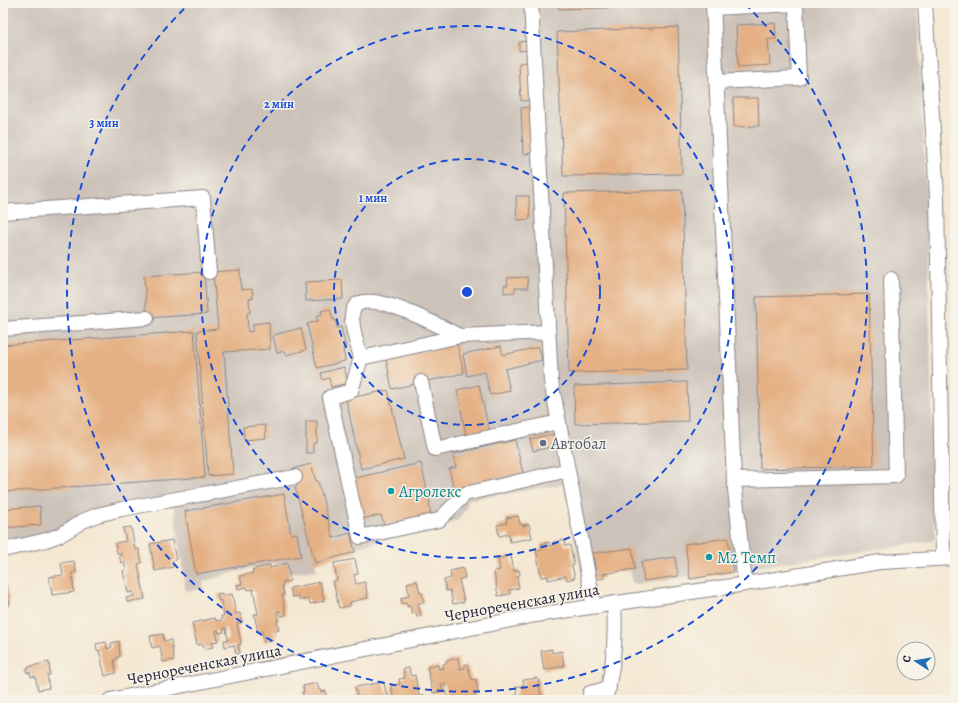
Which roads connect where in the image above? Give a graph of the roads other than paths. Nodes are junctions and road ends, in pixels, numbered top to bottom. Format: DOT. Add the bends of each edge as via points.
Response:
graph roads {
  1 [pos="531,3"];
  2 [pos="926,3"];
  3 [pos="713,5"];
  4 [pos="716,82"];
  5 [pos="3,212"];
  6 [pos="209,272"];
  7 [pos="890,279"];
  8 [pos="147,318"];
  9 [pos="3,329"];
  10 [pos="548,332"];
  11 [pos="460,336"];
  12 [pos="362,358"];
  13 [pos="421,382"];
  14 [pos="559,422"];
  15 [pos="568,470"];
  16 [pos="295,477"];
  17 [pos="734,480"];
  18 [pos="3,550"];
  19 [pos="949,558"];
  20 [pos="745,584"];
  21 [pos="614,604"];
  22 [pos="594,606"];
  23 [pos="606,686"];
  24 [pos="590,693"];
  25 [pos="110,700"];
  1 -- 10 [label="street"];
  2 -- 19 [label="street" via="937,197"];
  3 -- 4 [label="street"];
  3 -- 4 [label="street" via="796,4 799,78"];
  4 -- 17 [label="street"];
  5 -- 6 [label="street" via="203,198"];
  7 -- 17 [label="street" via="896,476"];
  8 -- 9 [label="street"];
  10 -- 11 [label="street"];
  10 -- 14 [label="street" via="551,381"];
  11 -- 12 [label="street"];
  11 -- 12 [label="street" via="414,314 383,303 363,302 354,308 352,320"];
  12 -- 15 [label="street" via="351,391 330,397 360,537 439,520 465,494"];
  13 -- 14 [label="street" via="435,450"];
  14 -- 15 [label="street"];
  15 -- 22 [label="street"];
  16 -- 18 [label="street" via="96,515 60,535"];
  17 -- 20 [label="street"];
  19 -- 20 [label="street, Чернореченская улица" via="880,562"];
  20 -- 21 [label="street, Чернореченская улица"];
  21 -- 22 [label="street, Чернореченская улица"];
  21 -- 23 [label="street" via="616,625"];
  22 -- 25 [label="street, Чернореченская улица"];
  23 -- 24 [label="street"];
}
